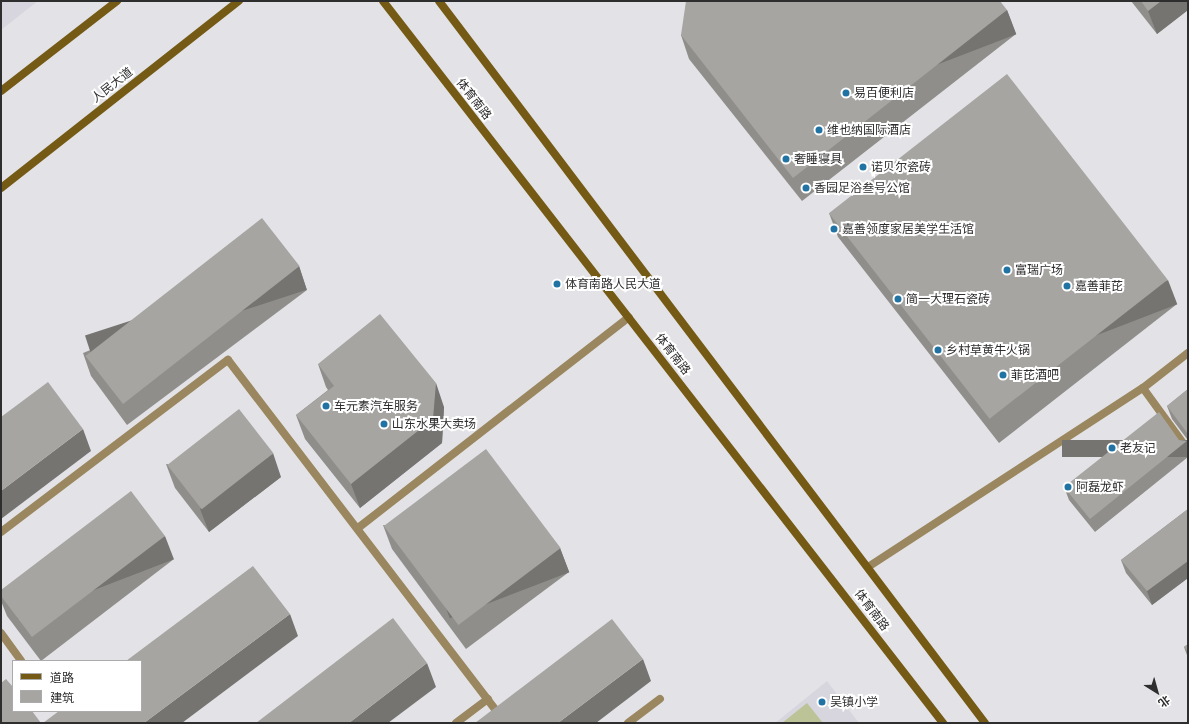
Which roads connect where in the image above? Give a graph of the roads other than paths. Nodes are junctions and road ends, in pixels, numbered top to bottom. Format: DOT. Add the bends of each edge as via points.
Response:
graph roads {
  1 [pos="118,1"];
  2 [pos="238,1"];
  3 [pos="383,1"];
  4 [pos="439,1"];
  5 [pos="1,91"];
  6 [pos="1,188"];
  7 [pos="629,317"];
  8 [pos="1188,353"];
  9 [pos="1143,388"];
  10 [pos="1188,450"];
  11 [pos="358,528"];
  12 [pos="1,532"];
  13 [pos="868,567"];
  14 [pos="1,633"];
  15 [pos="20,660"];
  16 [pos="660,699"];
  17 [pos="488,700"];
  18 [pos="456,723"];
  19 [pos="506,723"];
  20 [pos="628,723"];
  21 [pos="943,723"];
  22 [pos="985,723"];
  1 -- 5 [label="main road"];
  2 -- 6 [label="main road, 人民大道"];
  3 -- 7 [label="main road, 体育南路"];
  4 -- 13 [label="main road, 体育南路"];
  7 -- 11 [label="lane"];
  7 -- 21 [label="main road, 体育南路"];
  8 -- 9 [label="lane"];
  9 -- 10 [label="lane"];
  9 -- 13 [label="lane"];
  11 -- 12 [label="lane" via="228,360"];
  11 -- 17 [label="lane"];
  13 -- 22 [label="main road, 体育南路"];
  14 -- 15 [label="lane"];
  16 -- 20 [label="lane"];
  17 -- 18 [label="lane"];
  17 -- 19 [label="lane"];
}
